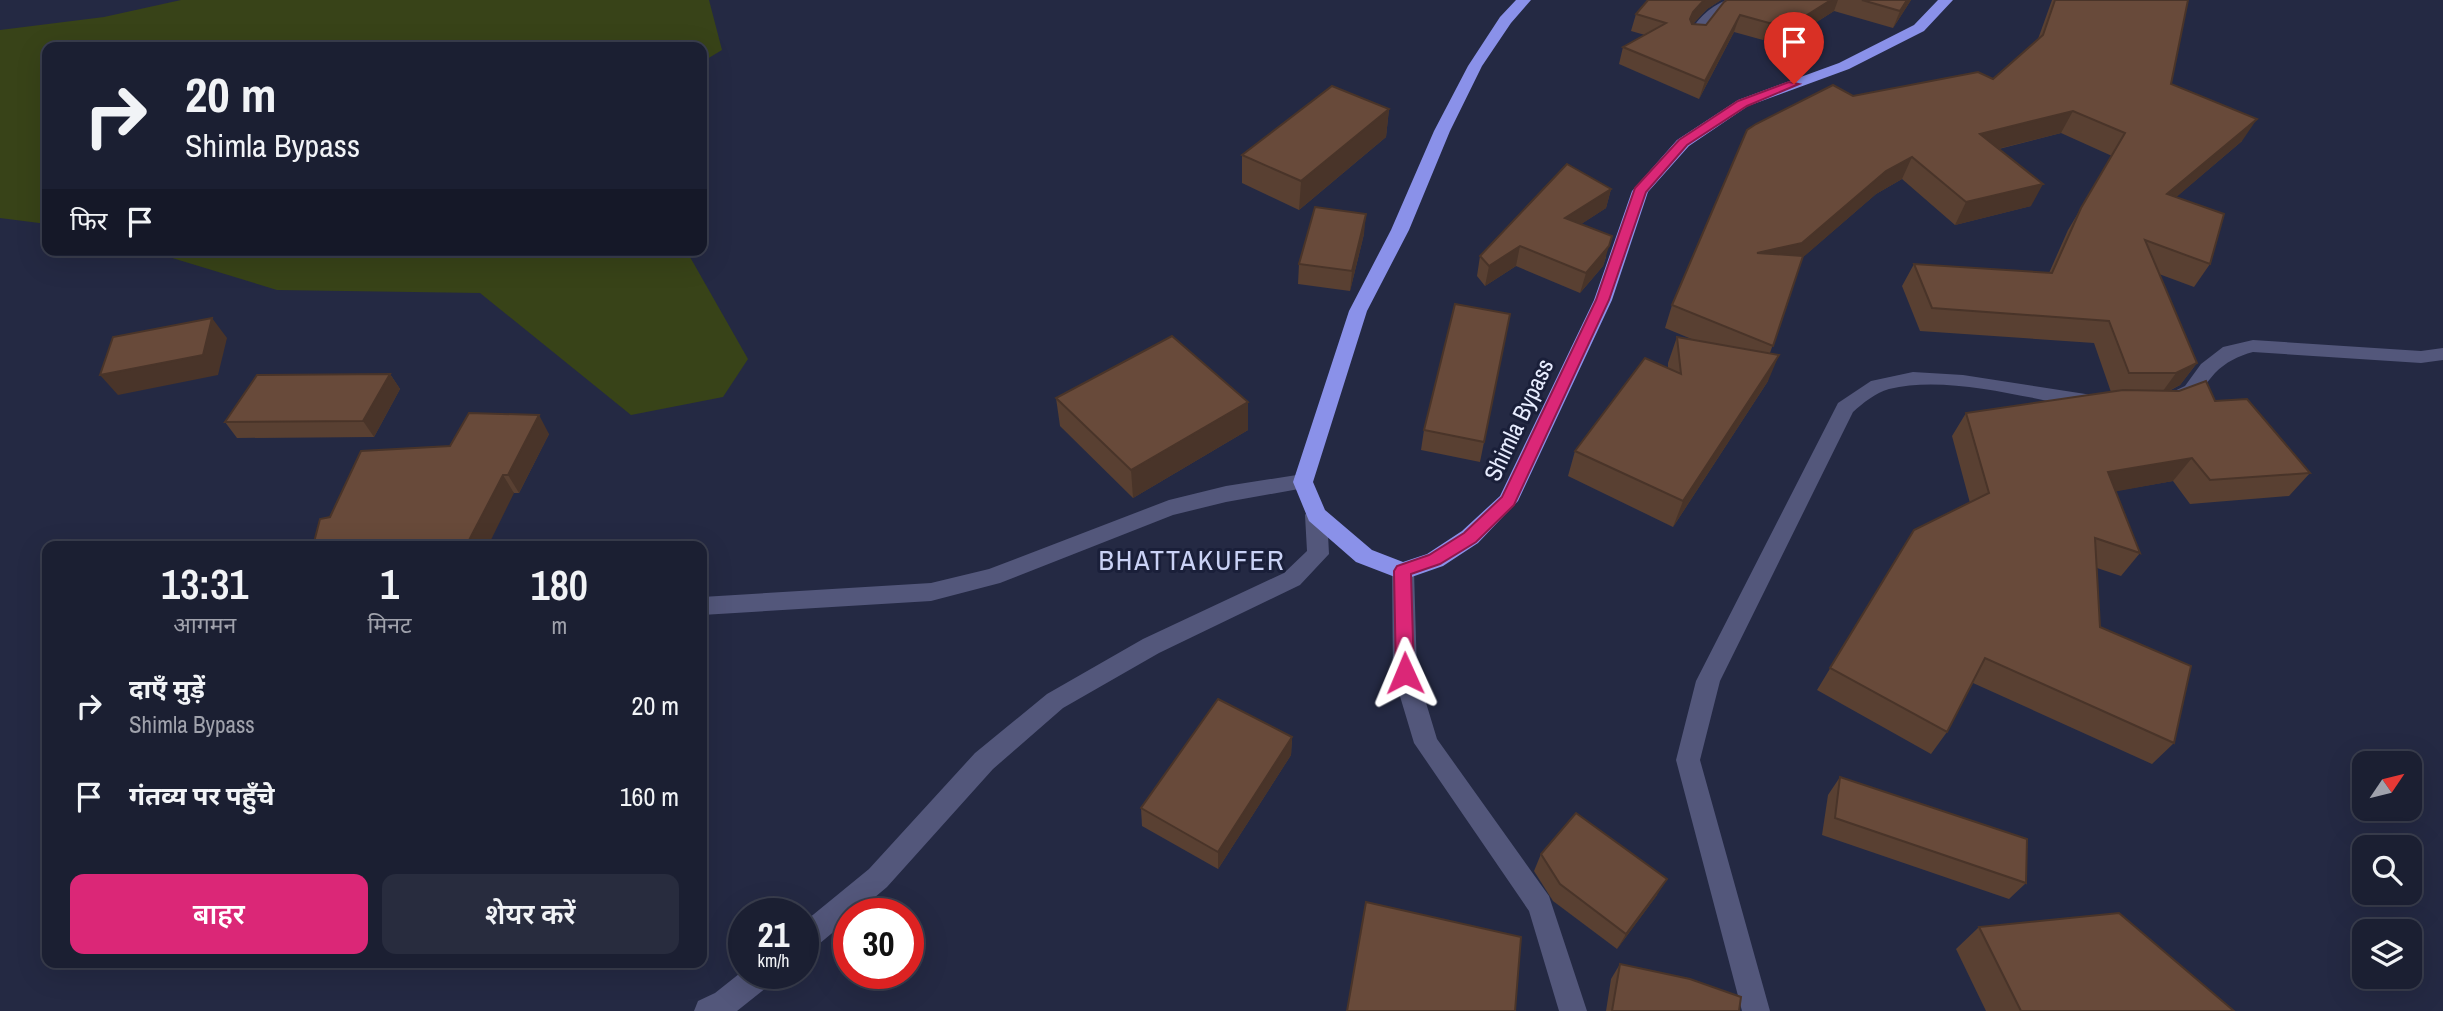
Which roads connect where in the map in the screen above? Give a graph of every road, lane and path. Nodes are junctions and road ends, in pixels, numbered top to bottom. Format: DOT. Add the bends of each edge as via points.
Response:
graph roads {
  1 [pos="1524,0"];
  2 [pos="1738,0"];
  3 [pos="1947,0"];
  4 [pos="1694,37"];
  5 [pos="2443,354"];
  6 [pos="2114,405"];
  7 [pos="2152,405"];
  8 [pos="1303,482"];
  9 [pos="1316,515"];
  10 [pos="1403,571"];
  11 [pos="707,606"];
  12 [pos="819,927"];
  13 [pos="742,989"];
  14 [pos="708,1011"];
  15 [pos="1573,1011"];
  16 [pos="1756,1011"];
  1 -- 8 [label="highway" via="1475,66 1358,311"];
  2 -- 4 [label="street" via="1712,14"];
  3 -- 10 [label="highway, Shimla Bypass" via="1919,28 1844,66 1742,103 1683,142 1640,191 1602,300 1508,500 1470,537 1434,560"];
  5 -- 7 [label="street" via="2421,357 2253,346 2230,352 2208,369 2192,391"];
  6 -- 16 [label="street" via="1936,378 1889,382 1862,393 1845,408 1708,681 1688,760"];
  8 -- 9 [label="highway"];
  8 -- 11 [label="street" via="1169,508 992,577 931,592"];
  9 -- 10 [label="highway" via="1364,556"];
  9 -- 12 [label="street" via="1318,554 1292,579 1151,646 1055,701 984,761 877,878"];
  10 -- 15 [label="street" via="1405,673 1426,743 1540,905"];
  13 -- 14 [label="street"];
}
